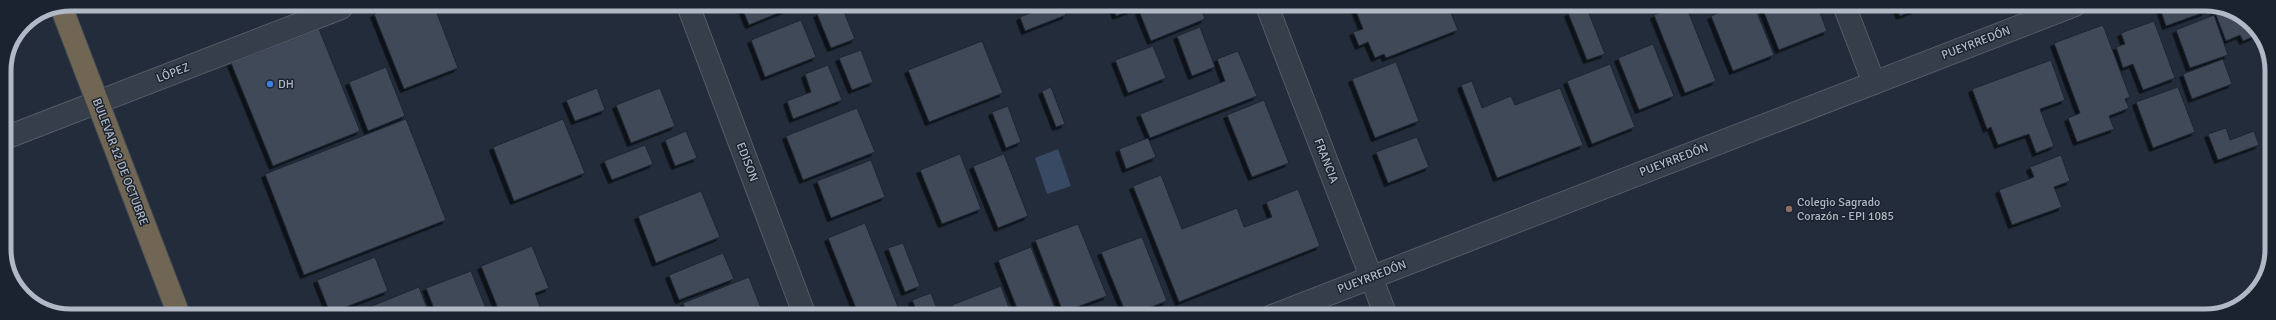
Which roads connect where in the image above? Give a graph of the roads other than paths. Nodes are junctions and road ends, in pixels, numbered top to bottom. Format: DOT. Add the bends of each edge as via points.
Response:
graph roads {
  1 [pos="333,11"];
  2 [pos="690,11"];
  3 [pos="1269,11"];
  4 [pos="1846,11"];
  5 [pos="2060,11"];
  6 [pos="63,12"];
  7 [pos="1874,83"];
  8 [pos="97,103"];
  9 [pos="11,136"];
  10 [pos="1371,277"];
  11 [pos="176,309"];
  12 [pos="802,309"];
  13 [pos="1290,309"];
  14 [pos="1383,309"];
  1 -- 8 [label="street, LÓPEZ"];
  2 -- 12 [label="street, EDISON"];
  3 -- 10 [label="street, FRANCIA"];
  4 -- 7 [label="street"];
  5 -- 7 [label="street, PUEYRREDÓN"];
  6 -- 8 [label="highway, BULEVAR 12 DE OCTUBRE"];
  7 -- 10 [label="street, PUEYRREDÓN"];
  8 -- 9 [label="street, LÓPEZ"];
  8 -- 11 [label="highway, BULEVAR 12 DE OCTUBRE"];
  10 -- 13 [label="street, PUEYRREDÓN"];
  10 -- 14 [label="street, FRANCIA"];
}
